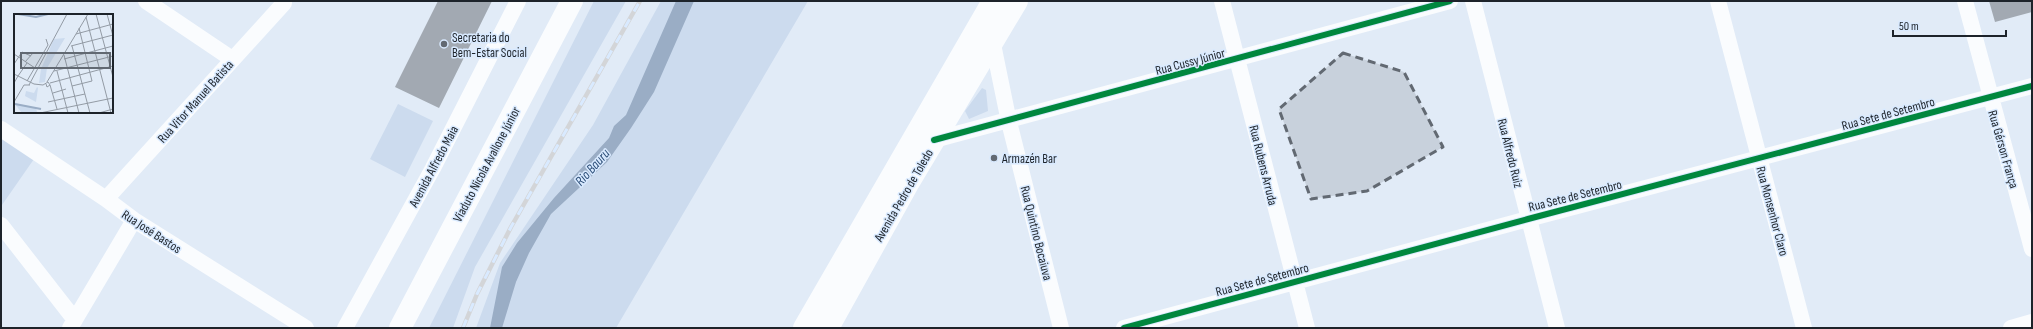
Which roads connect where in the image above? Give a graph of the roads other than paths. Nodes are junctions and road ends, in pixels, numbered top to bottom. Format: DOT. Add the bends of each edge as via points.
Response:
graph roads {
  1 [pos="146,1"];
  2 [pos="518,1"];
  3 [pos="572,1"];
  4 [pos="993,1"];
  5 [pos="1017,1"];
  6 [pos="1222,1"];
  7 [pos="1450,1"];
  8 [pos="1473,1"];
  9 [pos="1718,1"];
  10 [pos="1965,1"];
  11 [pos="284,3"];
  12 [pos="993,44"];
  13 [pos="232,60"];
  14 [pos="1237,60"];
  15 [pos="2032,86"];
  16 [pos="1990,98"];
  17 [pos="1009,122"];
  18 [pos="1,130"];
  19 [pos="934,140"];
  20 [pos="1759,159"];
  21 [pos="901,177"];
  22 [pos="106,199"];
  23 [pos="1528,218"];
  24 [pos="134,220"];
  25 [pos="1,225"];
  26 [pos="2032,249"];
  27 [pos="1294,282"];
  28 [pos="2032,322"];
  29 [pos="72,324"];
  30 [pos="815,325"];
  31 [pos="306,328"];
  32 [pos="345,328"];
  33 [pos="400,328"];
  34 [pos="1061,328"];
  35 [pos="1124,328"];
  36 [pos="1307,328"];
  37 [pos="1557,328"];
  38 [pos="1804,328"];
  39 [pos="2011,328"];
  1 -- 13 [label="street"];
  2 -- 32 [label="street, Avenida Alfredo Maia" via="433,168"];
  3 -- 33 [label="main road, Viaduto Nicola Avallone Júnior"];
  4 -- 21 [label="main road, Avenida Pedro de Toledo"];
  5 -- 12 [label="main road, Avenida Pedro de Toledo"];
  6 -- 14 [label="street, Rua Rubens Arruda"];
  7 -- 14 [label="street, Rua Cussy Júnior"];
  8 -- 23 [label="street, Rua Alfredo Ruiz"];
  9 -- 20 [label="street, Rua Monsenhor Claro"];
  10 -- 16 [label="street, Rua Gérson França"];
  11 -- 13 [label="street, Rua Vitor Manuel Batista"];
  12 -- 17 [label="street, Rua Quintino Bocaiuva"];
  12 -- 19 [label="main road, Avenida Pedro de Toledo"];
  13 -- 22 [label="street, Rua Vitor Manuel Batista"];
  14 -- 17 [label="street, Rua Cussy Júnior"];
  14 -- 27 [label="street, Rua Rubens Arruda"];
  15 -- 16 [label="street, Rua Sete de Setembro"];
  16 -- 20 [label="street, Rua Sete de Setembro"];
  16 -- 26 [label="street, Rua Gérson França"];
  17 -- 19 [label="street, Rua Cussy Júnior"];
  17 -- 34 [label="street, Rua Quintino Bocaiuva"];
  18 -- 22 [label="street, Rua José Bastos"];
  19 -- 21 [label="main road, Avenida Pedro de Toledo"];
  20 -- 23 [label="street, Rua Sete de Setembro"];
  20 -- 38 [label="street, Rua Monsenhor Claro"];
  21 -- 30 [label="main road, Avenida Pedro de Toledo"];
  22 -- 24 [label="street, Rua José Bastos"];
  23 -- 27 [label="street, Rua Sete de Setembro"];
  23 -- 37 [label="street, Rua Alfredo Ruiz"];
  24 -- 29 [label="street"];
  24 -- 31 [label="street, Rua José Bastos"];
  25 -- 29 [label="street"];
  27 -- 35 [label="street, Rua Sete de Setembro"];
  27 -- 36 [label="street, Rua Rubens Arruda"];
  28 -- 39 [label="street"];
}
